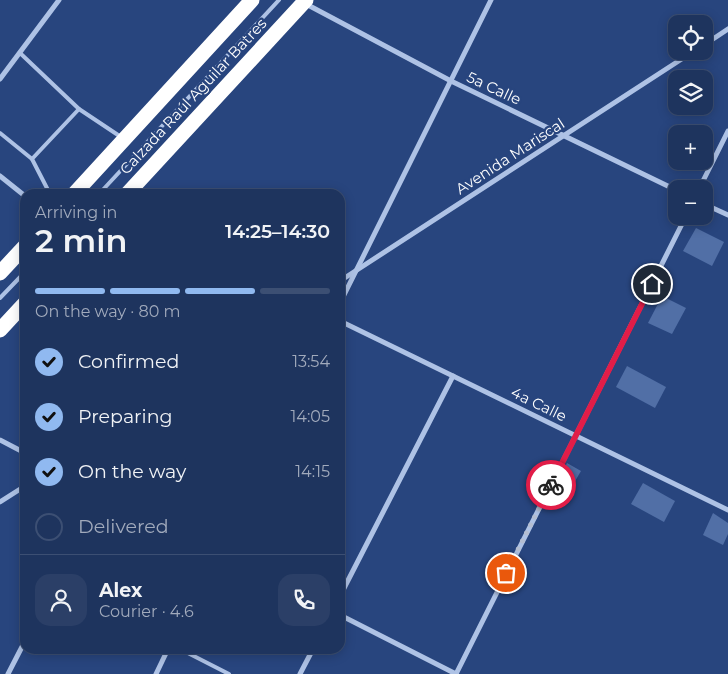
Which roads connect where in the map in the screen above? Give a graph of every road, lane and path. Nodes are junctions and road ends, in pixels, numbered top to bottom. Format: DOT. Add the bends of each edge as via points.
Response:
graph roads {
  1 [pos="59,0"];
  2 [pos="279,0"];
  3 [pos="491,0"];
  4 [pos="250,1"];
  5 [pos="305,1"];
  6 [pos="728,29"];
  7 [pos="713,39"];
  8 [pos="20,53"];
  9 [pos="680,60"];
  10 [pos="0,79"];
  11 [pos="450,81"];
  12 [pos="79,109"];
  13 [pos="728,131"];
  14 [pos="0,133"];
  15 [pos="565,135"];
  16 [pos="125,139"];
  17 [pos="32,159"];
  18 [pos="0,176"];
  19 [pos="704,180"];
  20 [pos="668,186"];
  21 [pos="47,189"];
  22 [pos="79,189"];
  23 [pos="105,189"];
  24 [pos="132,189"];
  25 [pos="20,192"];
  26 [pos="713,208"];
  27 [pos="728,215"];
  28 [pos="681,225"];
  29 [pos="20,251"];
  30 [pos="357,270"];
  31 [pos="0,273"];
  32 [pos="20,277"];
  33 [pos="345,278"];
  34 [pos="345,293"];
  35 [pos="0,298"];
  36 [pos="20,308"];
  37 [pos="345,323"];
  38 [pos="0,330"];
  39 [pos="453,376"];
  40 [pos="575,436"];
  41 [pos="0,440"];
  42 [pos="20,450"];
  43 [pos="20,489"];
  44 [pos="0,502"];
  45 [pos="728,510"];
  46 [pos="345,586"];
  47 [pos="345,618"];
  48 [pos="20,651"];
  49 [pos="166,654"];
  50 [pos="190,654"];
  51 [pos="310,654"];
  52 [pos="8,674"];
  53 [pos="156,674"];
  54 [pos="229,674"];
  55 [pos="300,674"];
  56 [pos="456,674"];
  1 -- 8 [label="street"];
  2 -- 23 [label="lane"];
  3 -- 11 [label="street"];
  4 -- 16 [label="highway, Calzada Raúl Aguilar Batres"];
  5 -- 11 [label="street, 5a Calle"];
  5 -- 24 [label="highway, Calzada Raúl Aguilar Batres"];
  6 -- 7 [label="street"];
  8 -- 10 [label="street"];
  8 -- 12 [label="lane"];
  9 -- 15 [label="street, Avenida Mariscal"];
  11 -- 15 [label="street, 5a Calle"];
  11 -- 30 [label="street"];
  12 -- 16 [label="lane"];
  12 -- 17 [label="lane"];
  13 -- 19 [label="street"];
  14 -- 17 [label="lane"];
  15 -- 20 [label="street, 5a Calle"];
  15 -- 30 [label="street, Avenida Mariscal"];
  16 -- 22 [label="highway, Calzada Raúl Aguilar Batres"];
  17 -- 21 [label="lane"];
  18 -- 25 [label="street"];
  26 -- 27 [label="street"];
  28 -- 40 [label="street"];
  29 -- 31 [label="highway"];
  30 -- 33 [label="street, Avenida Mariscal"];
  30 -- 34 [label="street"];
  32 -- 35 [label="lane"];
  36 -- 38 [label="highway"];
  37 -- 39 [label="street, 4a Calle"];
  39 -- 40 [label="street, 4a Calle"];
  39 -- 46 [label="street"];
  40 -- 45 [label="street, 4a Calle"];
  40 -- 56 [label="street"];
  41 -- 42 [label="street"];
  43 -- 44 [label="street"];
  47 -- 56 [label="street"];
  48 -- 52 [label="street"];
  49 -- 53 [label="street"];
  50 -- 54 [label="lane"];
  51 -- 55 [label="street"];
}
